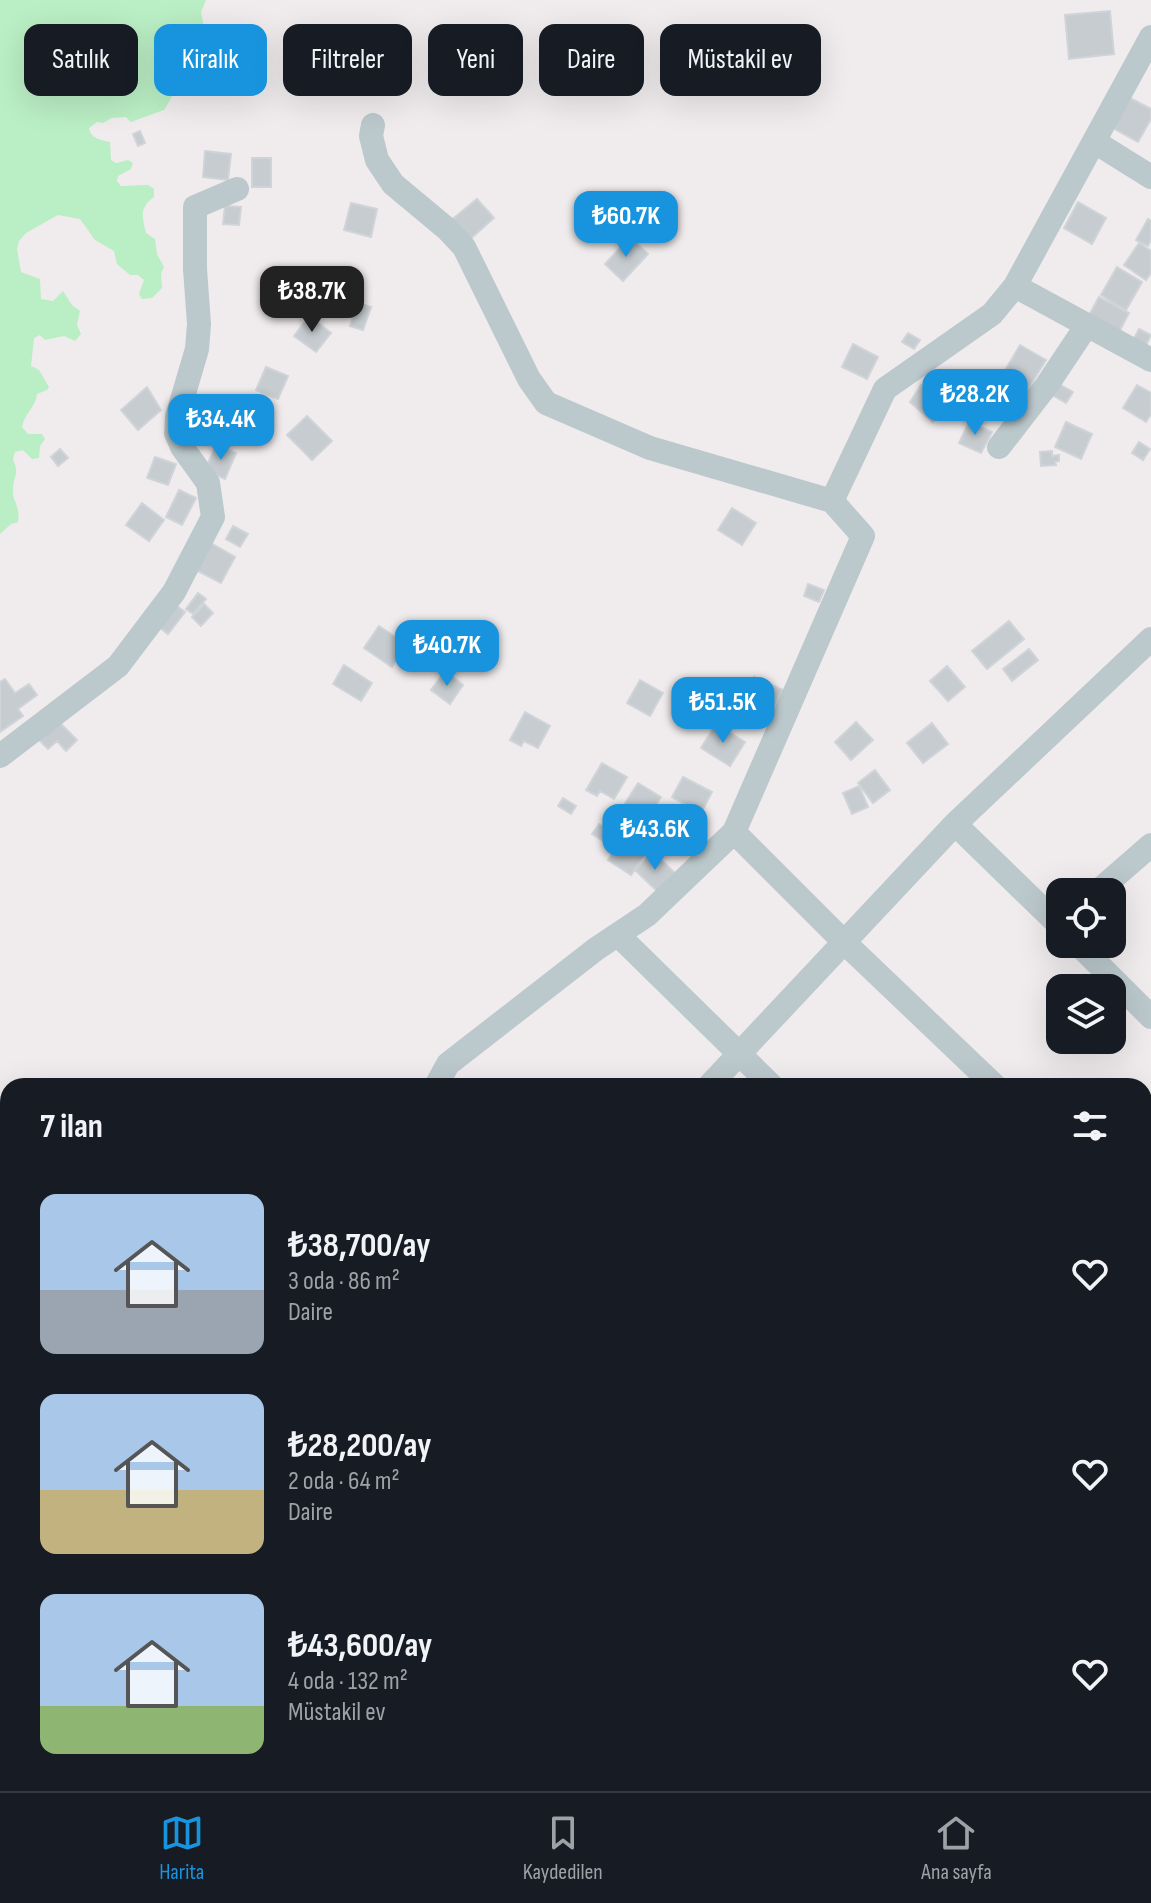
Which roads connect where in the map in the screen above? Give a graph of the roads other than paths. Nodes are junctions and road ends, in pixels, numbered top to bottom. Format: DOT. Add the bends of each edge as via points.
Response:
graph roads {
  1 [pos="1151,37"];
  2 [pos="1141,78"];
  3 [pos="373,125"];
  4 [pos="1095,142"];
  5 [pos="1151,177"];
  6 [pos="237,189"];
  7 [pos="1015,286"];
  8 [pos="1087,325"];
  9 [pos="1151,360"];
  10 [pos="999,447"];
  11 [pos="832,501"];
  12 [pos="1151,639"];
  13 [pos="0,756"];
  14 [pos="955,824"];
  15 [pos="734,832"];
  16 [pos="1151,845"];
  17 [pos="1113,878"];
  18 [pos="1046,912"];
  19 [pos="618,935"];
  20 [pos="845,943"];
  21 [pos="1092,958"];
  22 [pos="1151,1017"];
  23 [pos="739,1054"];
  24 [pos="440,1078"];
  25 [pos="716,1078"];
  26 [pos="764,1078"];
  27 [pos="987,1078"];
  1 -- 2 [label="street"];
  2 -- 4 [label="street"];
  3 -- 11 [label="street" via="377,160 393,184 464,247 546,403 650,448"];
  4 -- 5 [label="street"];
  4 -- 7 [label="street"];
  6 -- 13 [label="street" via="195,207 197,349 177,417 182,447 208,483 213,517 174,592 118,666"];
  7 -- 8 [label="street"];
  7 -- 11 [label="street" via="992,314 885,389"];
  8 -- 9 [label="street"];
  8 -- 10 [label="street"];
  11 -- 15 [label="street" via="863,536"];
  12 -- 14 [label="street"];
  14 -- 18 [label="street"];
  14 -- 20 [label="street"];
  15 -- 19 [label="street" via="647,915"];
  15 -- 20 [label="street"];
  16 -- 17 [label="street"];
  19 -- 23 [label="street"];
  19 -- 24 [label="street" via="448,1064"];
  20 -- 23 [label="street"];
  20 -- 27 [label="street"];
  21 -- 22 [label="street"];
  23 -- 25 [label="street"];
  23 -- 26 [label="street"];
}
